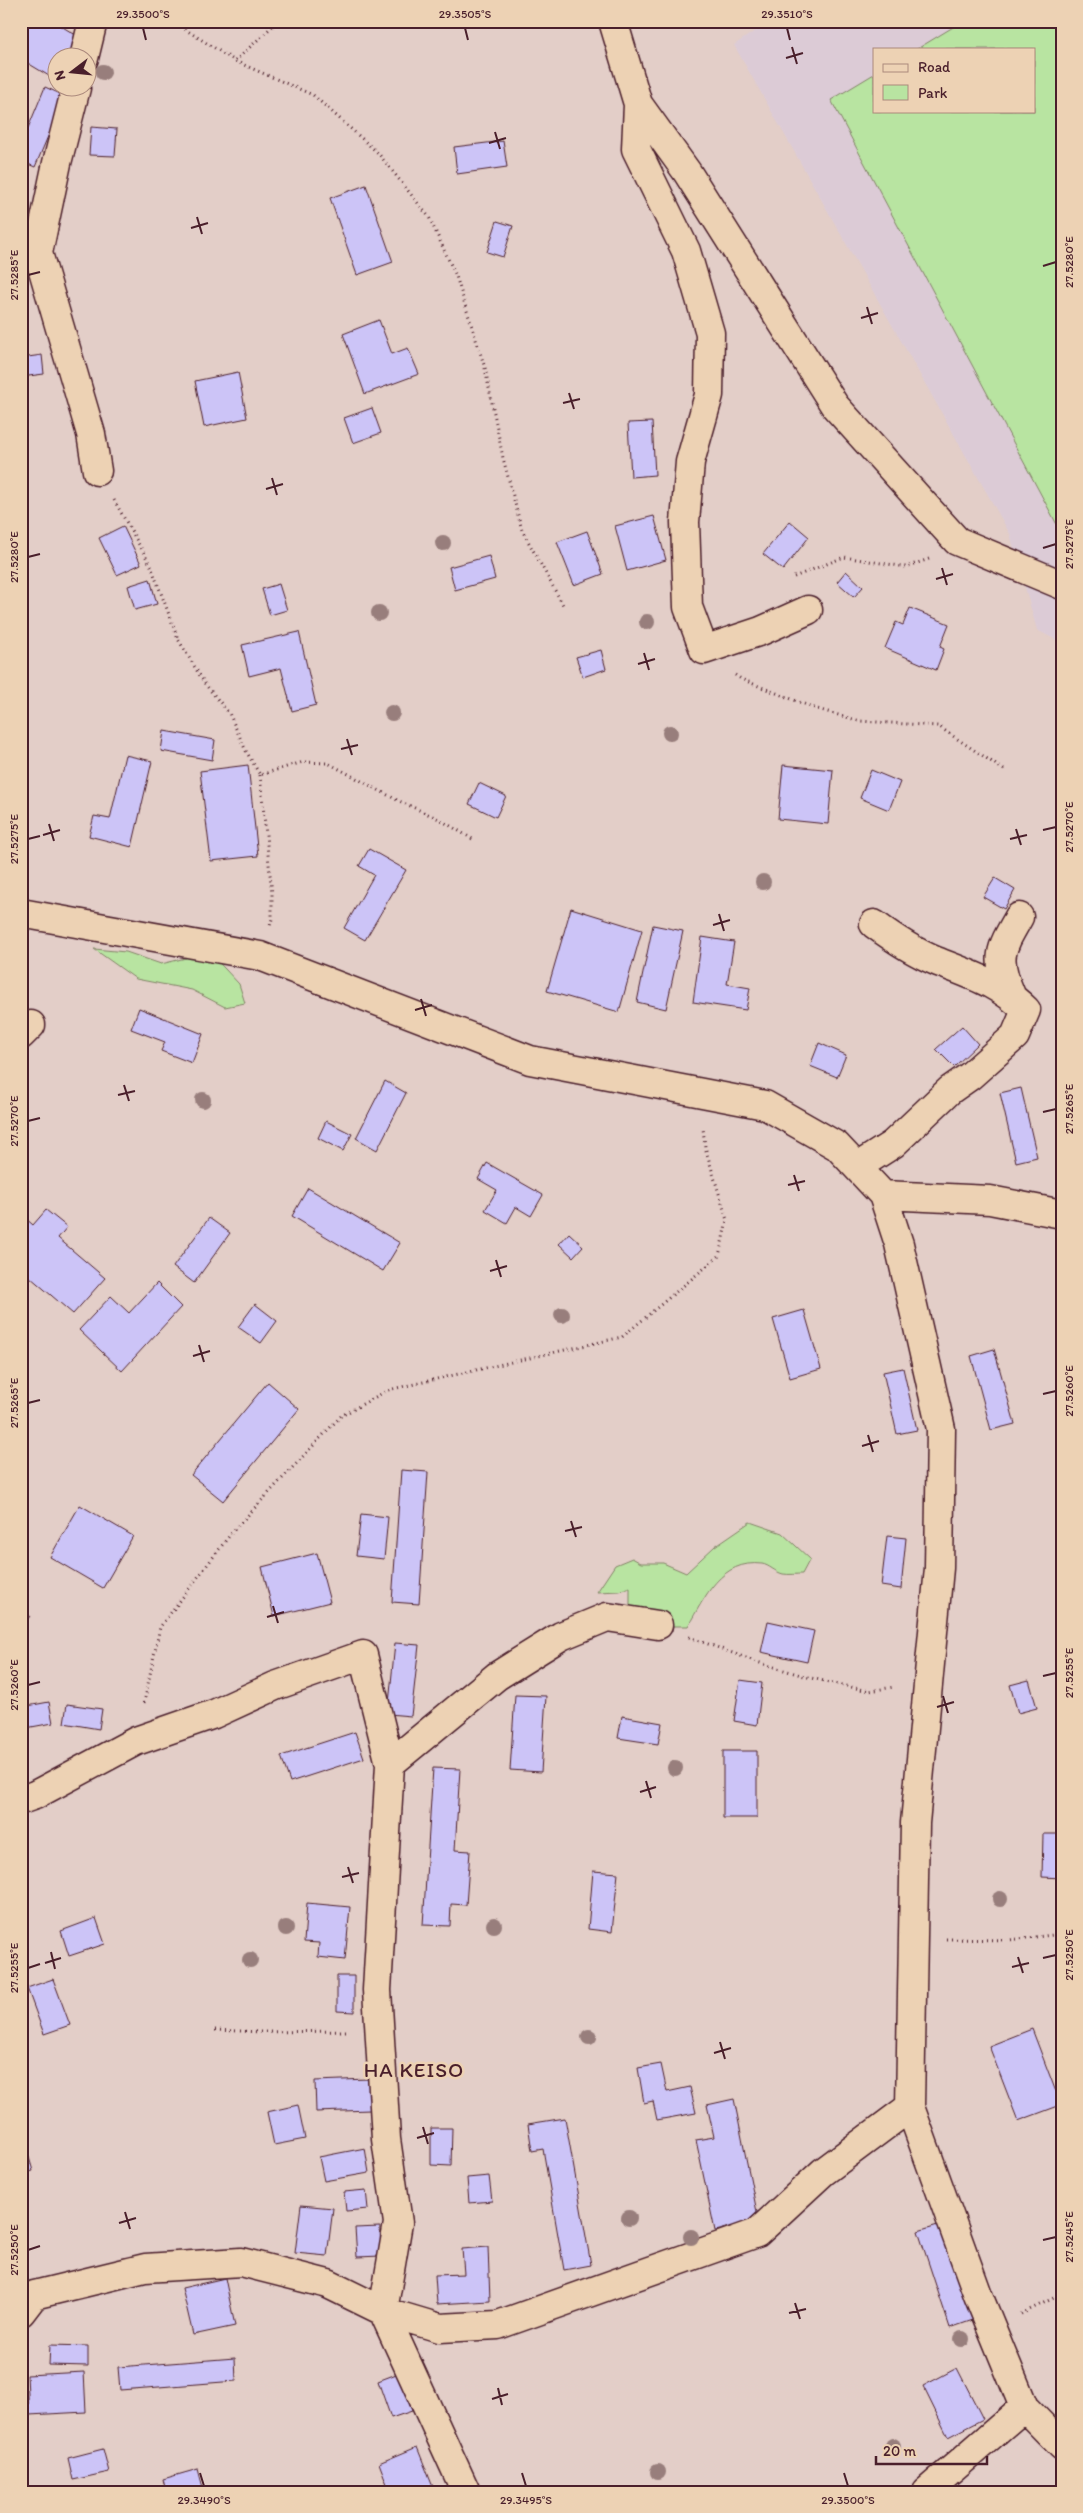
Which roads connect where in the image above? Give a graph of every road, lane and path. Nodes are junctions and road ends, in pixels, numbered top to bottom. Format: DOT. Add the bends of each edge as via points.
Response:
graph roads {
  1 [pos="94,21"];
  2 [pos="172,21"];
  3 [pos="278,21"];
  4 [pos="613,21"];
  5 [pos="87,48"];
  6 [pos="236,61"];
  7 [pos="73,98"];
  8 [pos="638,104"];
  9 [pos="97,471"];
  10 [pos="957,541"];
  11 [pos="790,580"];
  12 [pos="1062,585"];
  13 [pos="563,605"];
  14 [pos="808,610"];
  15 [pos="704,650"];
  16 [pos="1007,772"];
  17 [pos="260,775"];
  18 [pos="474,840"];
  19 [pos="21,913"];
  20 [pos="1019,916"];
  21 [pos="874,924"];
  22 [pos="260,956"];
  23 [pos="1011,995"];
  24 [pos="700,1092"];
  25 [pos="856,1167"];
  26 [pos="883,1195"];
  27 [pos="1062,1214"];
  28 [pos="658,1625"];
  29 [pos="928,1680"];
  30 [pos="136,1741"];
  31 [pos="390,1764"];
  32 [pos="21,1800"];
  33 [pos="1062,1934"];
  34 [pos="913,1938"];
  35 [pos="215,2030"];
  36 [pos="380,2030"];
  37 [pos="910,2107"];
  38 [pos="1062,2294"];
  39 [pos="383,2311"];
  40 [pos="21,2312"];
  41 [pos="992,2329"];
  42 [pos="1024,2407"];
  43 [pos="1062,2446"];
  44 [pos="466,2492"];
  45 [pos="926,2492"];
  1 -- 5 [label="street"];
  2 -- 6 [label="path"];
  3 -- 6 [label="path"];
  4 -- 8 [label="street"];
  6 -- 13 [label="path" via="313,95 378,153 429,218 456,276 484,368 522,530"];
  7 -- 9 [label="street" via="38,253 91,434"];
  8 -- 10 [label="street" via="687,172 836,406"];
  8 -- 15 [label="street" via="636,149 686,251 710,333 708,395 690,462 685,522 688,607"];
  9 -- 17 [label="path" via="151,566 178,639 205,684 229,713"];
  10 -- 11 [label="path" via="935,557 906,567 844,557"];
  10 -- 12 [label="street"];
  14 -- 15 [label="street"];
  15 -- 16 [label="path" via="741,679 817,709 860,721 938,726"];
  17 -- 18 [label="path" via="303,762 328,763"];
  17 -- 22 [label="path" via="270,864 272,919"];
  19 -- 22 [label="street"];
  20 -- 23 [label="street" via="1002,946 1000,970"];
  21 -- 23 [label="street" via="935,961 968,972"];
  22 -- 24 [label="street" via="530,1060"];
  23 -- 25 [label="street" via="1026,1010 1015,1036 892,1144"];
  24 -- 25 [label="street" via="765,1105 837,1146"];
  24 -- 30 [label="path" via="704,1147 727,1220 718,1256 622,1337 388,1390 341,1416 233,1531 160,1627"];
  25 -- 26 [label="street"];
  26 -- 27 [label="street" via="990,1200"];
  26 -- 29 [label="street" via="899,1244 941,1429 939,1568"];
  28 -- 29 [label="path" via="757,1662 869,1691"];
  28 -- 31 [label="street" via="607,1618 561,1636 497,1676"];
  29 -- 34 [label="street" via="915,1822"];
  30 -- 31 [label="street" via="363,1655"];
  30 -- 32 [label="street"];
  31 -- 36 [label="street" via="377,1990"];
  33 -- 34 [label="path" via="1009,1940"];
  34 -- 37 [label="street"];
  35 -- 36 [label="path"];
  36 -- 39 [label="street" via="386,2139 398,2223"];
  37 -- 39 [label="street" via="823,2172 757,2233 498,2325 440,2328"];
  37 -- 41 [label="street"];
  38 -- 41 [label="path"];
  39 -- 40 [label="street" via="328,2284 241,2262 144,2268 34,2295"];
  39 -- 44 [label="street"];
  41 -- 42 [label="street"];
  42 -- 43 [label="street"];
  42 -- 45 [label="street"];
}
